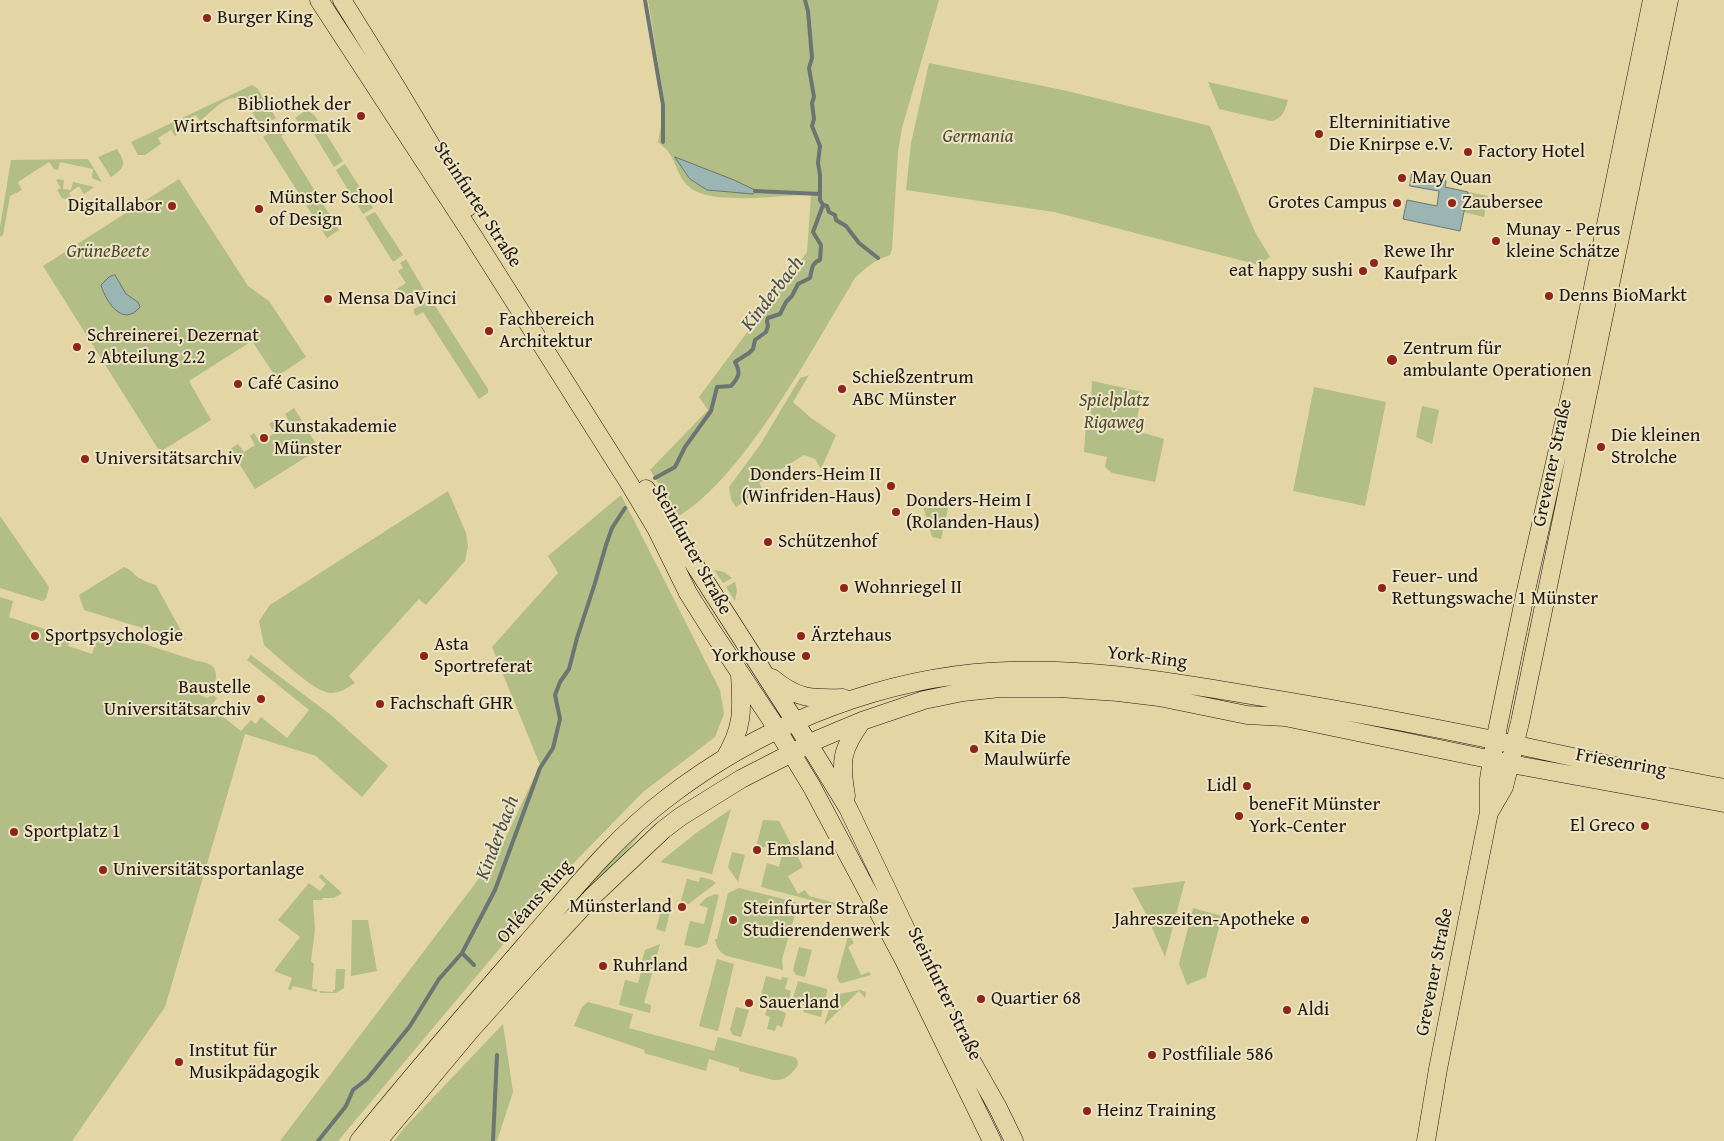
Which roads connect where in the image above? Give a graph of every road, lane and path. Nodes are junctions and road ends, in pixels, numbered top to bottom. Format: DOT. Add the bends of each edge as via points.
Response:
graph roads {
  1 [pos="319,0"];
  2 [pos="342,0"];
  3 [pos="1652,0"];
  4 [pos="1670,0"];
  5 [pos="760,668"];
  6 [pos="740,673"];
  7 [pos="863,697"];
  8 [pos="862,721"];
  9 [pos="796,722"];
  10 [pos="778,730"];
  11 [pos="1495,741"];
  12 [pos="809,744"];
  13 [pos="1515,745"];
  14 [pos="790,753"];
  15 [pos="725,758"];
  16 [pos="1492,760"];
  17 [pos="1510,764"];
  18 [pos="1724,788"];
  19 [pos="1724,803"];
  20 [pos="848,808"];
  21 [pos="1489,812"];
  22 [pos="359,1141"];
  23 [pos="378,1141"];
  24 [pos="992,1141"];
  25 [pos="1014,1141"];
  26 [pos="1426,1141"];
  1 -- 6 [label="main road, Steinfurter Straße" via="629,483 688,593"];
  2 -- 5 [label="main road, Steinfurter Straße" via="486,238"];
  3 -- 11 [label="main road, Grevener Straße"];
  4 -- 13 [label="main road, Grevener Straße"];
  5 -- 7 [label="main road" via="780,685 804,697"];
  5 -- 9 [label="main road, Steinfurter Straße"];
  6 -- 10 [label="main road, Steinfurter Straße"];
  6 -- 15 [label="main road" via="742,718"];
  7 -- 9 [label="main road, York-Ring"];
  7 -- 11 [label="main road, York-Ring" via="932,679 972,673 1076,672 1238,692"];
  8 -- 12 [label="main road, York-Ring"];
  8 -- 16 [label="main road, York-Ring" via="963,692 1071,688 1135,694 1247,715 1285,717"];
  8 -- 20 [label="main road" via="842,760"];
  9 -- 10 [label="main road, York-Ring"];
  9 -- 12 [label="main road, Steinfurter Straße"];
  10 -- 14 [label="main road, Steinfurter Straße"];
  10 -- 15 [label="main road, Orléans-Ring"];
  11 -- 13 [label="main road, York-Ring"];
  11 -- 16 [label="main road, Grevener Straße"];
  12 -- 14 [label="main road, Orléans-Ring"];
  12 -- 20 [label="main road, Steinfurter Straße"];
  13 -- 17 [label="main road, Grevener Straße"];
  13 -- 18 [label="main road, Friesenring"];
  14 -- 23 [label="main road, Orléans-Ring" via="680,817 616,874 504,993"];
  14 -- 24 [label="main road, Steinfurter Straße" via="878,909"];
  15 -- 22 [label="main road, Orléans-Ring" via="666,799 602,857"];
  16 -- 17 [label="main road, York-Ring"];
  16 -- 21 [label="main road, Grevener Straße" via="1488,779"];
  17 -- 19 [label="main road, Friesenring"];
  17 -- 21 [label="main road, Grevener Straße" via="1504,787"];
  20 -- 25 [label="main road, Steinfurter Straße" via="932,985"];
  21 -- 26 [label="main road, Grevener Straße"];
}
